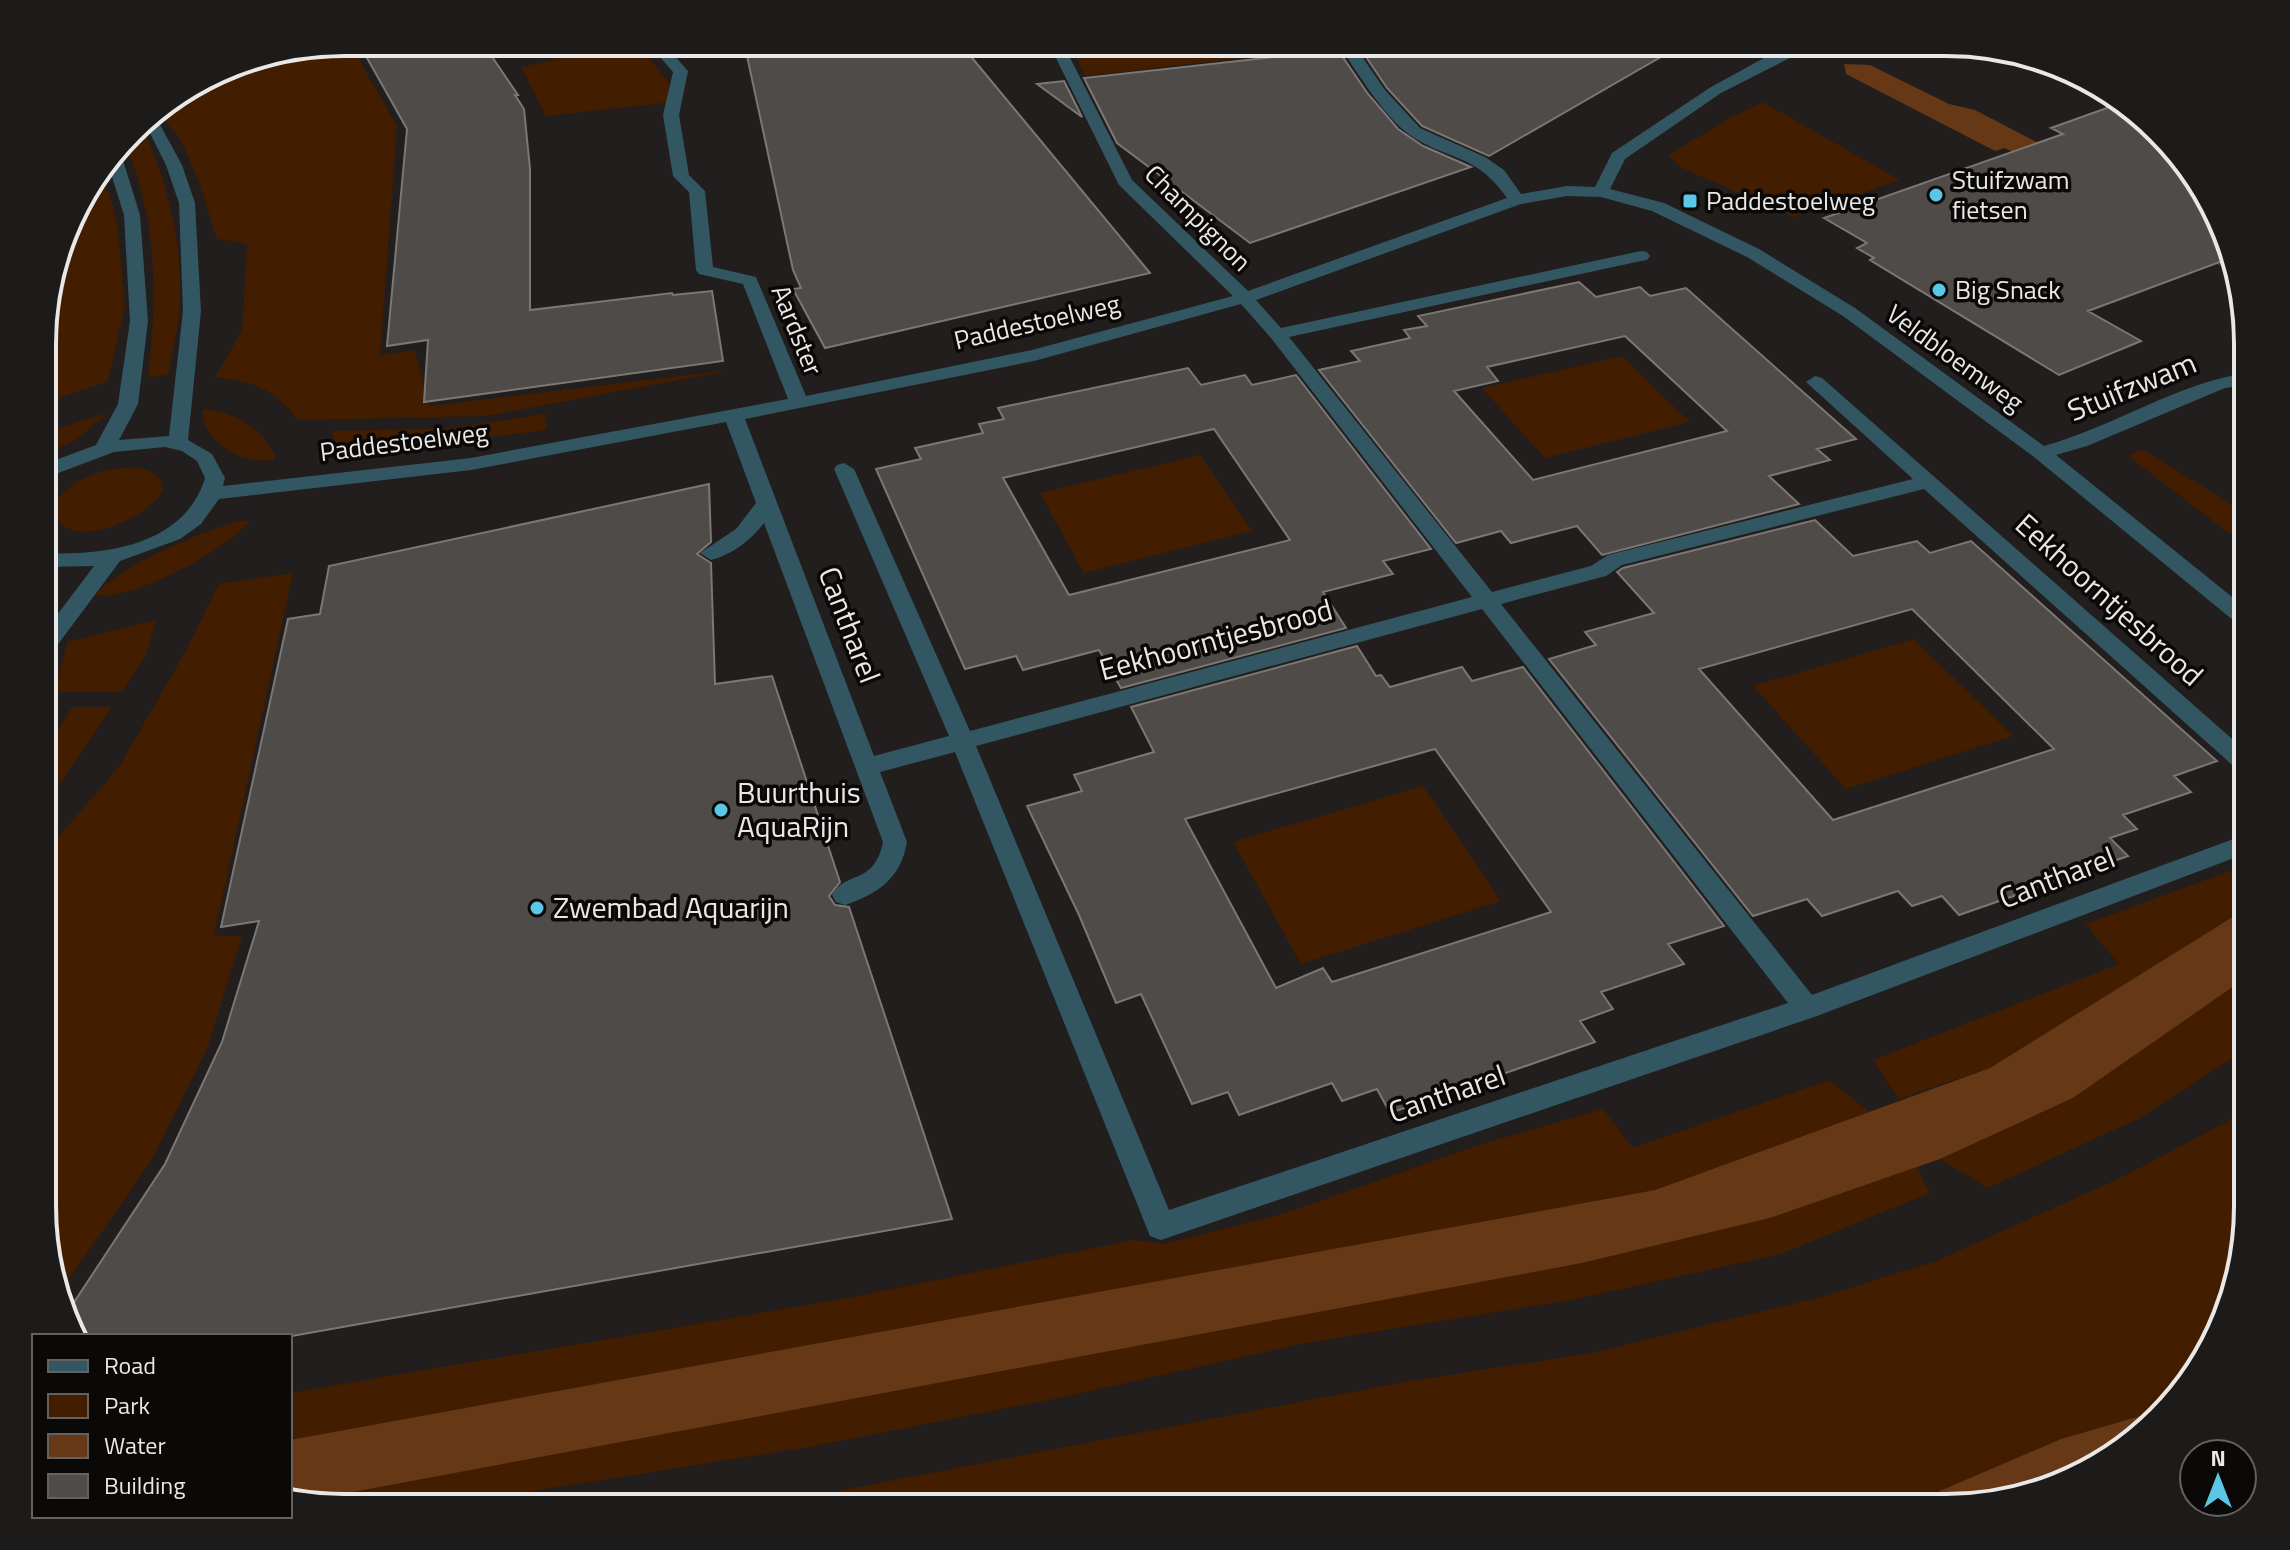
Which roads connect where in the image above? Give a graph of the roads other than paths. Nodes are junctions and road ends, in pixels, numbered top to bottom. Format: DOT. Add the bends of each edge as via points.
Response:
graph roads {
  1 [pos="667,56"];
  2 [pos="1062,56"];
  3 [pos="1354,56"];
  4 [pos="1778,56"];
  5 [pos="154,127"];
  6 [pos="117,167"];
  7 [pos="1601,192"];
  8 [pos="1517,200"];
  9 [pos="1641,256"];
  10 [pos="1245,298"];
  11 [pos="1277,334"];
  12 [pos="2234,381"];
  13 [pos="1815,382"];
  14 [pos="799,403"];
  15 [pos="733,414"];
  16 [pos="178,444"];
  17 [pos="105,447"];
  18 [pos="2041,453"];
  19 [pos="56,466"];
  20 [pos="844,469"];
  21 [pos="1929,482"];
  22 [pos="211,494"];
  23 [pos="766,504"];
  24 [pos="711,553"];
  25 [pos="112,557"];
  26 [pos="56,561"];
  27 [pos="1487,601"];
  28 [pos="2234,609"];
  29 [pos="56,631"];
  30 [pos="962,740"];
  31 [pos="2234,753"];
  32 [pos="866,767"];
  33 [pos="2234,848"];
  34 [pos="845,895"];
  35 [pos="1807,1008"];
  1 -- 14 [label="street, Aardster" via="681,71 671,115 681,176 697,191 705,270 750,281"];
  2 -- 10 [label="street, Champignon" via="1125,182"];
  3 -- 8 [label="street" via="1415,131 1479,160 1498,173"];
  4 -- 7 [label="street" via="1716,90 1618,156"];
  5 -- 16 [label="street" via="187,203 192,311"];
  6 -- 17 [label="street" via="132,215 139,321 128,404"];
  7 -- 8 [label="street, Paddestoelweg" via="1567,191"];
  7 -- 18 [label="street, Veldbloemweg" via="1658,207 1753,253 1849,312"];
  8 -- 10 [label="street, Paddestoelweg"];
  9 -- 11 [label="street"];
  10 -- 11 [label="street"];
  10 -- 14 [label="street, Paddestoelweg" via="1034,355"];
  11 -- 27 [label="street"];
  12 -- 18 [label="street, Stuifzwam"];
  13 -- 21 [label="street, Eekhoorntjesbrood"];
  14 -- 15 [label="street, Paddestoelweg"];
  15 -- 22 [label="street, Paddestoelweg" via="471,464"];
  15 -- 23 [label="street, Cantharel"];
  16 -- 17 [label="street" via="143,441"];
  16 -- 22 [label="street" via="210,463 215,478"];
  17 -- 19 [label="street"];
  18 -- 28 [label="street, Veldbloemweg"];
  20 -- 30 [label="street, Cantharel"];
  21 -- 27 [label="street, Eekhoorntjesbrood" via="1615,560 1598,571"];
  21 -- 31 [label="street, Eekhoorntjesbrood"];
  22 -- 25 [label="street" via="175,531"];
  23 -- 24 [label="street" via="732,545"];
  23 -- 32 [label="street, Cantharel"];
  25 -- 26 [label="street"];
  25 -- 29 [label="street"];
  27 -- 30 [label="street, Eekhoorntjesbrood"];
  27 -- 35 [label="street"];
  30 -- 32 [label="street"];
  30 -- 35 [label="street, Cantharel" via="1161,1226"];
  32 -- 34 [label="street, Cantharel" via="895,842 893,858 886,873"];
  33 -- 35 [label="street, Cantharel"];
}
